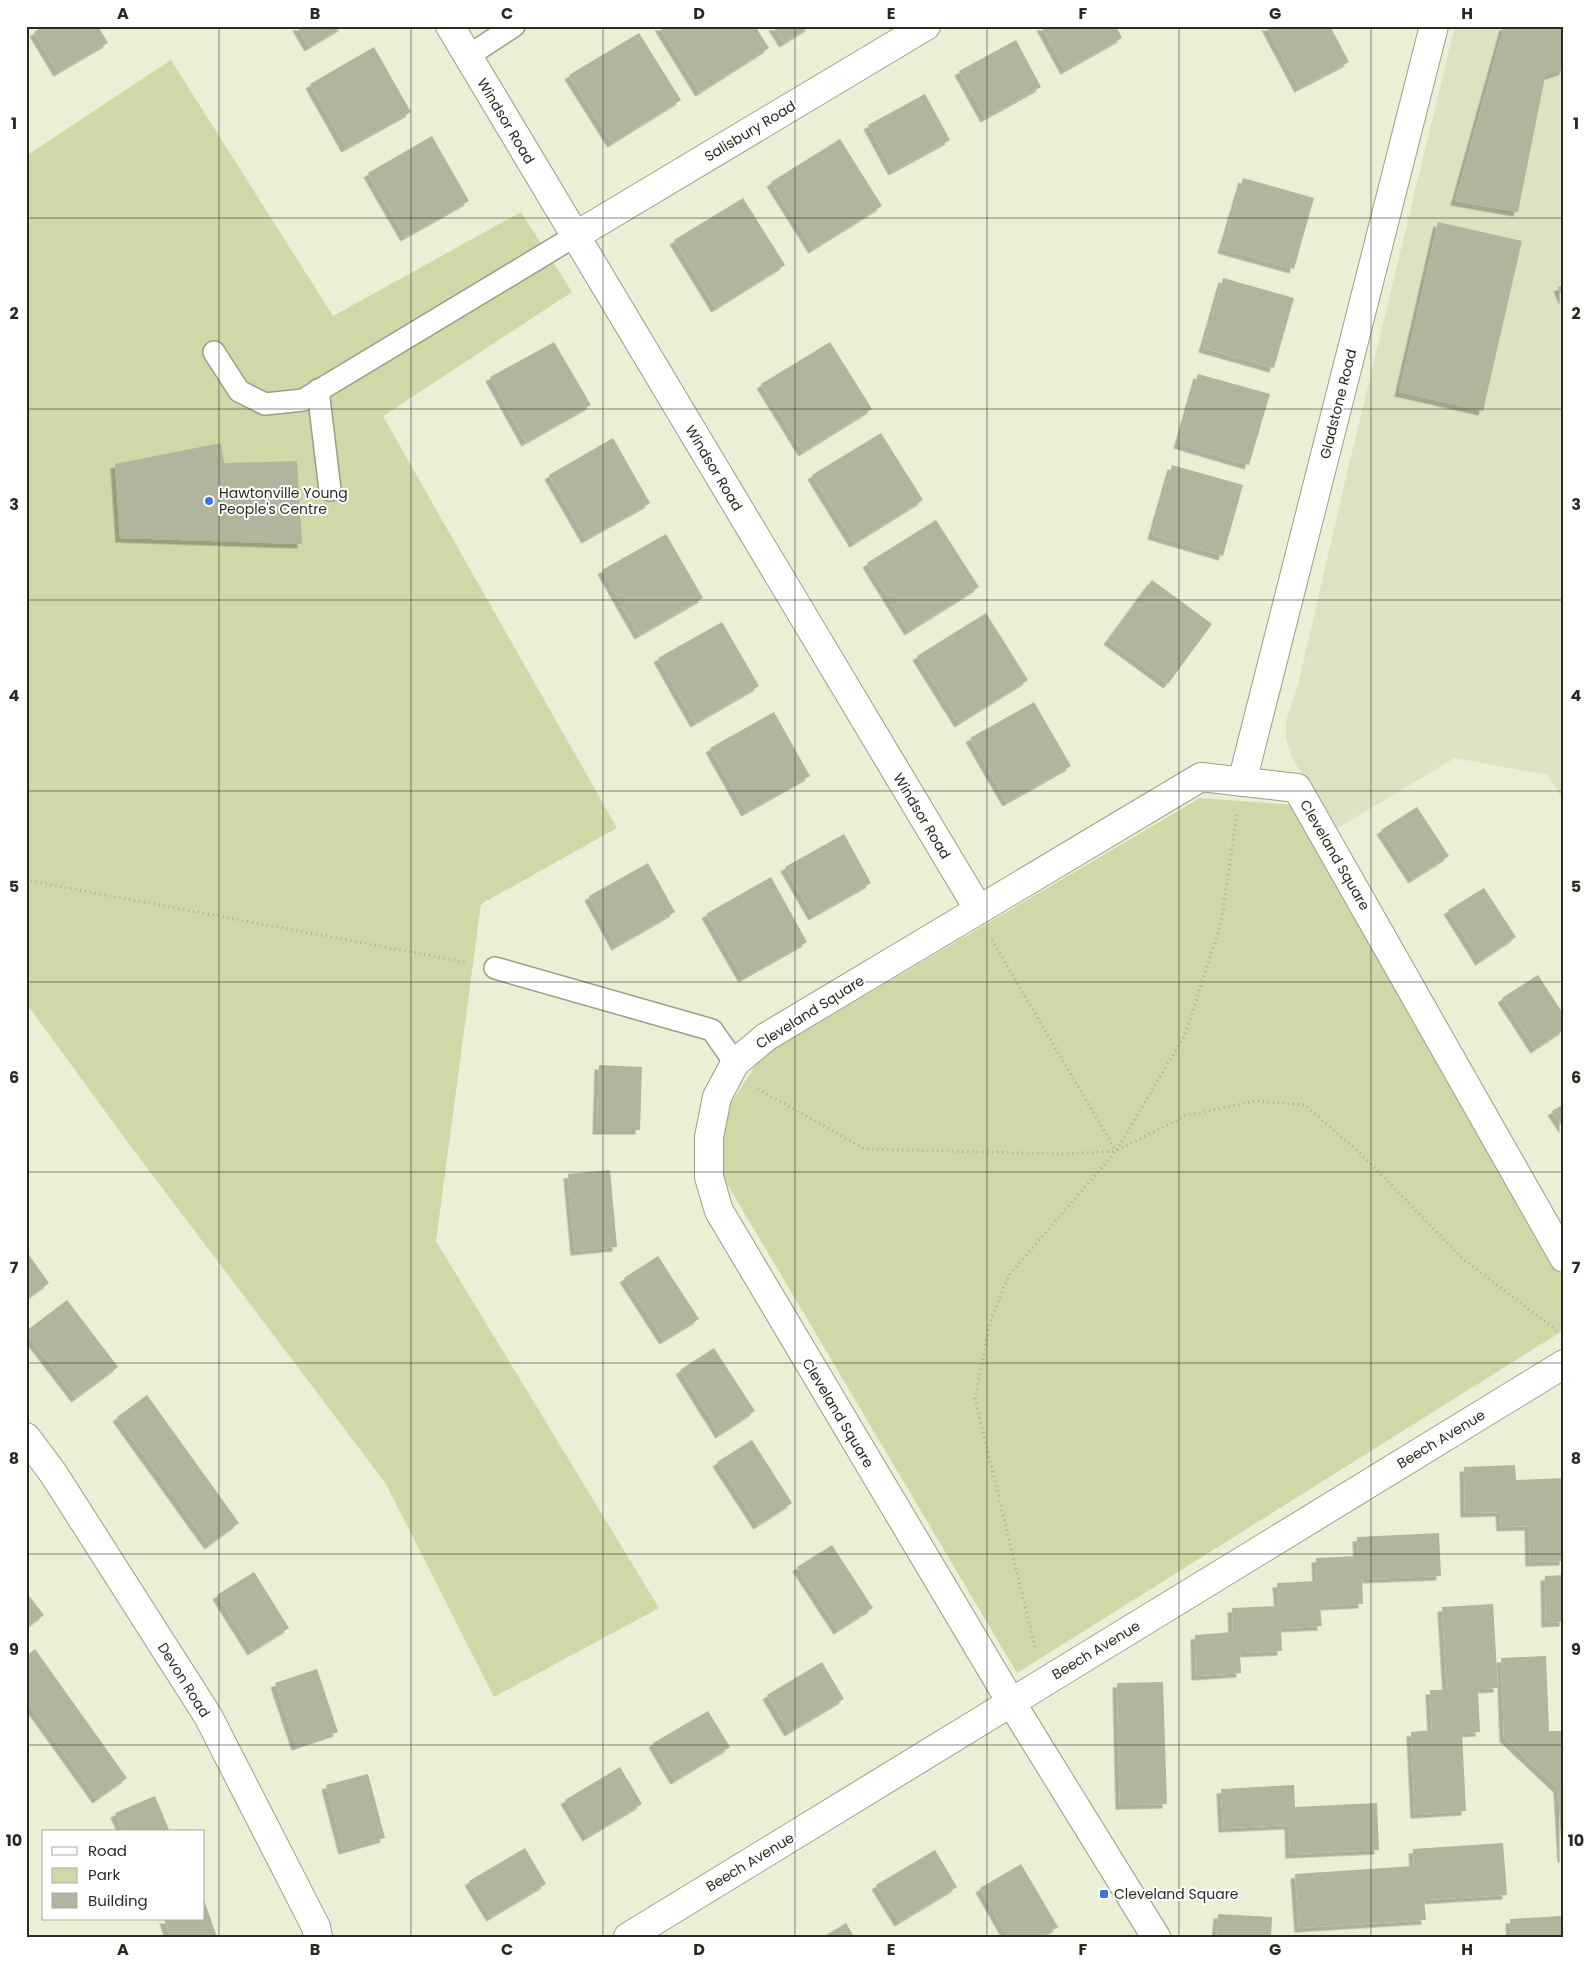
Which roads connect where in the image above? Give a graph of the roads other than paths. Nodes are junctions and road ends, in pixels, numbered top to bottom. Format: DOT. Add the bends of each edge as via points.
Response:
graph roads {
  1 [pos="450,26"];
  2 [pos="514,26"];
  3 [pos="926,26"];
  4 [pos="1434,26"];
  5 [pos="468,56"];
  6 [pos="575,236"];
  7 [pos="214,352"];
  8 [pos="318,390"];
  9 [pos="330,490"];
  10 [pos="1242,782"];
  11 [pos="978,910"];
  12 [pos="495,968"];
  13 [pos="735,1063"];
  14 [pos="1564,1258"];
  15 [pos="1564,1364"];
  16 [pos="26,1437"];
  17 [pos="1011,1702"];
  18 [pos="318,1937"];
  19 [pos="628,1937"];
  20 [pos="1156,1937"];
  1 -- 5 [label="street, Windsor Road"];
  2 -- 5 [label="lane"];
  3 -- 6 [label="street, Salisbury Road"];
  4 -- 10 [label="street, Gladstone Road"];
  5 -- 6 [label="street, Windsor Road"];
  6 -- 8 [label="lane"];
  6 -- 11 [label="street, Windsor Road"];
  7 -- 8 [label="lane" via="239,391 266,404 304,400"];
  8 -- 9 [label="lane"];
  10 -- 11 [label="street, Cleveland Square" via="1201,777"];
  10 -- 14 [label="street, Cleveland Square" via="1297,788"];
  11 -- 13 [label="street, Cleveland Square" via="766,1037"];
  12 -- 13 [label="lane" via="712,1030"];
  13 -- 17 [label="street, Cleveland Square" via="717,1097 709,1137 709,1177 719,1211"];
  15 -- 17 [label="street, Beech Avenue"];
  16 -- 18 [label="street, Devon Road" via="53,1473 208,1716 316,1927"];
  17 -- 19 [label="street, Beech Avenue"];
  17 -- 20 [label="street, Cleveland Square"];
}
